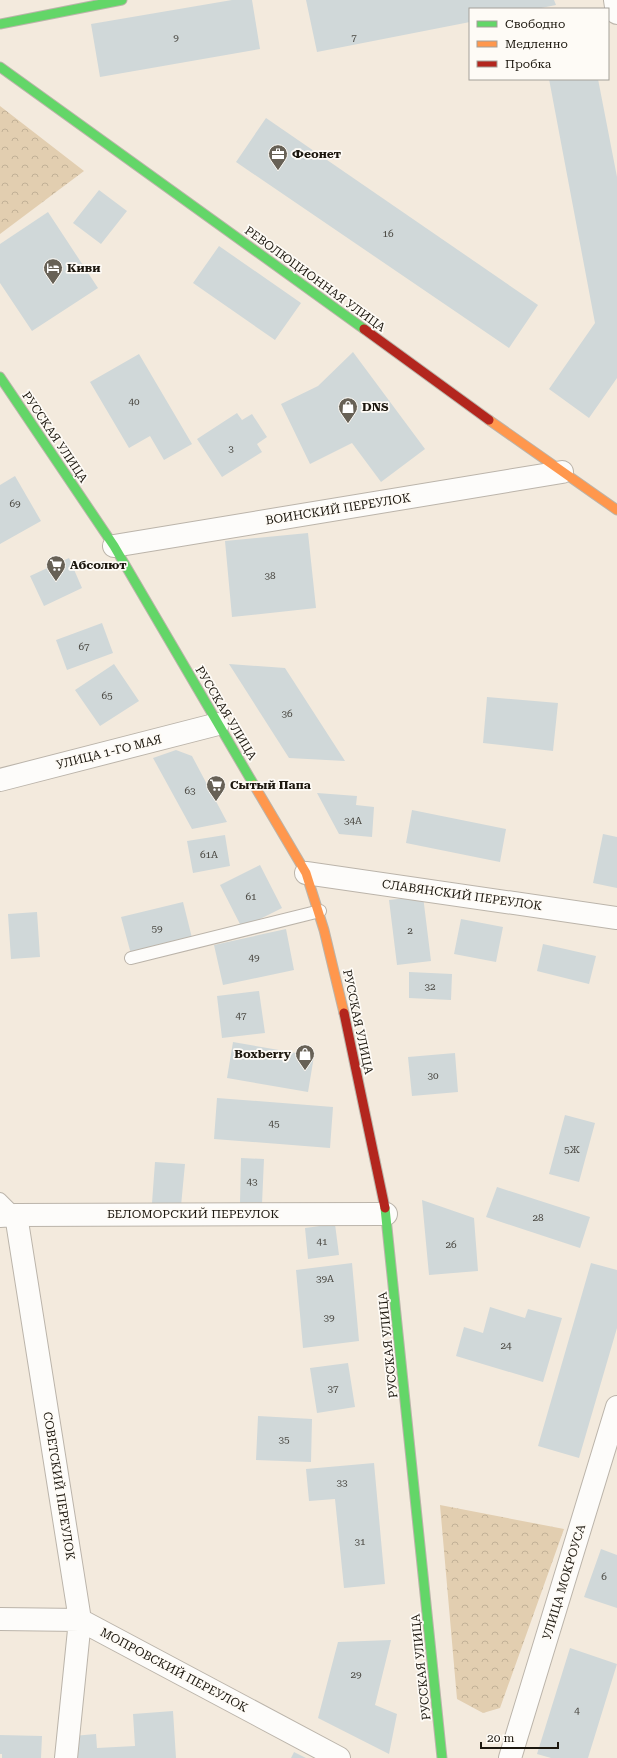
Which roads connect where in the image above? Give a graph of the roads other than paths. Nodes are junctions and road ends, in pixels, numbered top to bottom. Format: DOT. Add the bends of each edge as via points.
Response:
graph roads {
  1 [pos="122,0"];
  2 [pos="615,0"];
  3 [pos="617,13"];
  4 [pos="0,24"];
  5 [pos="0,67"];
  6 [pos="0,377"];
  7 [pos="562,472"];
  8 [pos="617,510"];
  9 [pos="114,546"];
  10 [pos="218,724"];
  11 [pos="0,780"];
  12 [pos="306,873"];
  13 [pos="320,911"];
  14 [pos="617,918"];
  15 [pos="131,958"];
  16 [pos="0,1199"];
  17 [pos="386,1214"];
  18 [pos="8,1215"];
  19 [pos="617,1406"];
  20 [pos="613,1436"];
  21 [pos="0,1619"];
  22 [pos="80,1620"];
  23 [pos="66,1758"];
  24 [pos="339,1758"];
  25 [pos="442,1758"];
  26 [pos="510,1758"];
  1 -- 4 [label="main road"];
  2 -- 3 [label="street"];
  5 -- 7 [label="main road, РЕВОЛЮЦИОННАЯ УЛИЦА"];
  6 -- 9 [label="main road, РУССКАЯ УЛИЦА"];
  7 -- 8 [label="main road, РЕВОЛЮЦИОННАЯ УЛИЦА"];
  7 -- 9 [label="street, ВОИНСКИЙ ПЕРЕУЛОК"];
  9 -- 10 [label="main road, РУССКАЯ УЛИЦА"];
  10 -- 11 [label="street, УЛИЦА 1-ГО МАЯ"];
  10 -- 12 [label="main road, РУССКАЯ УЛИЦА"];
  12 -- 13 [label="main road, РУССКАЯ УЛИЦА"];
  12 -- 14 [label="street, СЛАВЯНСКИЙ ПЕРЕУЛОК"];
  13 -- 15 [label="lane"];
  13 -- 17 [label="main road, РУССКАЯ УЛИЦА" via="340,991"];
  16 -- 18 [label="lane"];
  17 -- 18 [label="street, БЕЛОМОРСКИЙ ПЕРЕУЛОК"];
  17 -- 25 [label="main road, РУССКАЯ УЛИЦА"];
  18 -- 22 [label="street, СОВЕТСКИЙ ПЕРЕУЛОК"];
  19 -- 20 [label="street, УЛИЦА МОКРОУСА"];
  20 -- 26 [label="street, УЛИЦА МОКРОУСА"];
  21 -- 22 [label="street, МОПРОВСКИЙ ПЕРЕУЛОК"];
  22 -- 23 [label="street, СОВЕТСКИЙ ПЕРЕУЛОК"];
  22 -- 24 [label="street, МОПРОВСКИЙ ПЕРЕУЛОК"];
}
